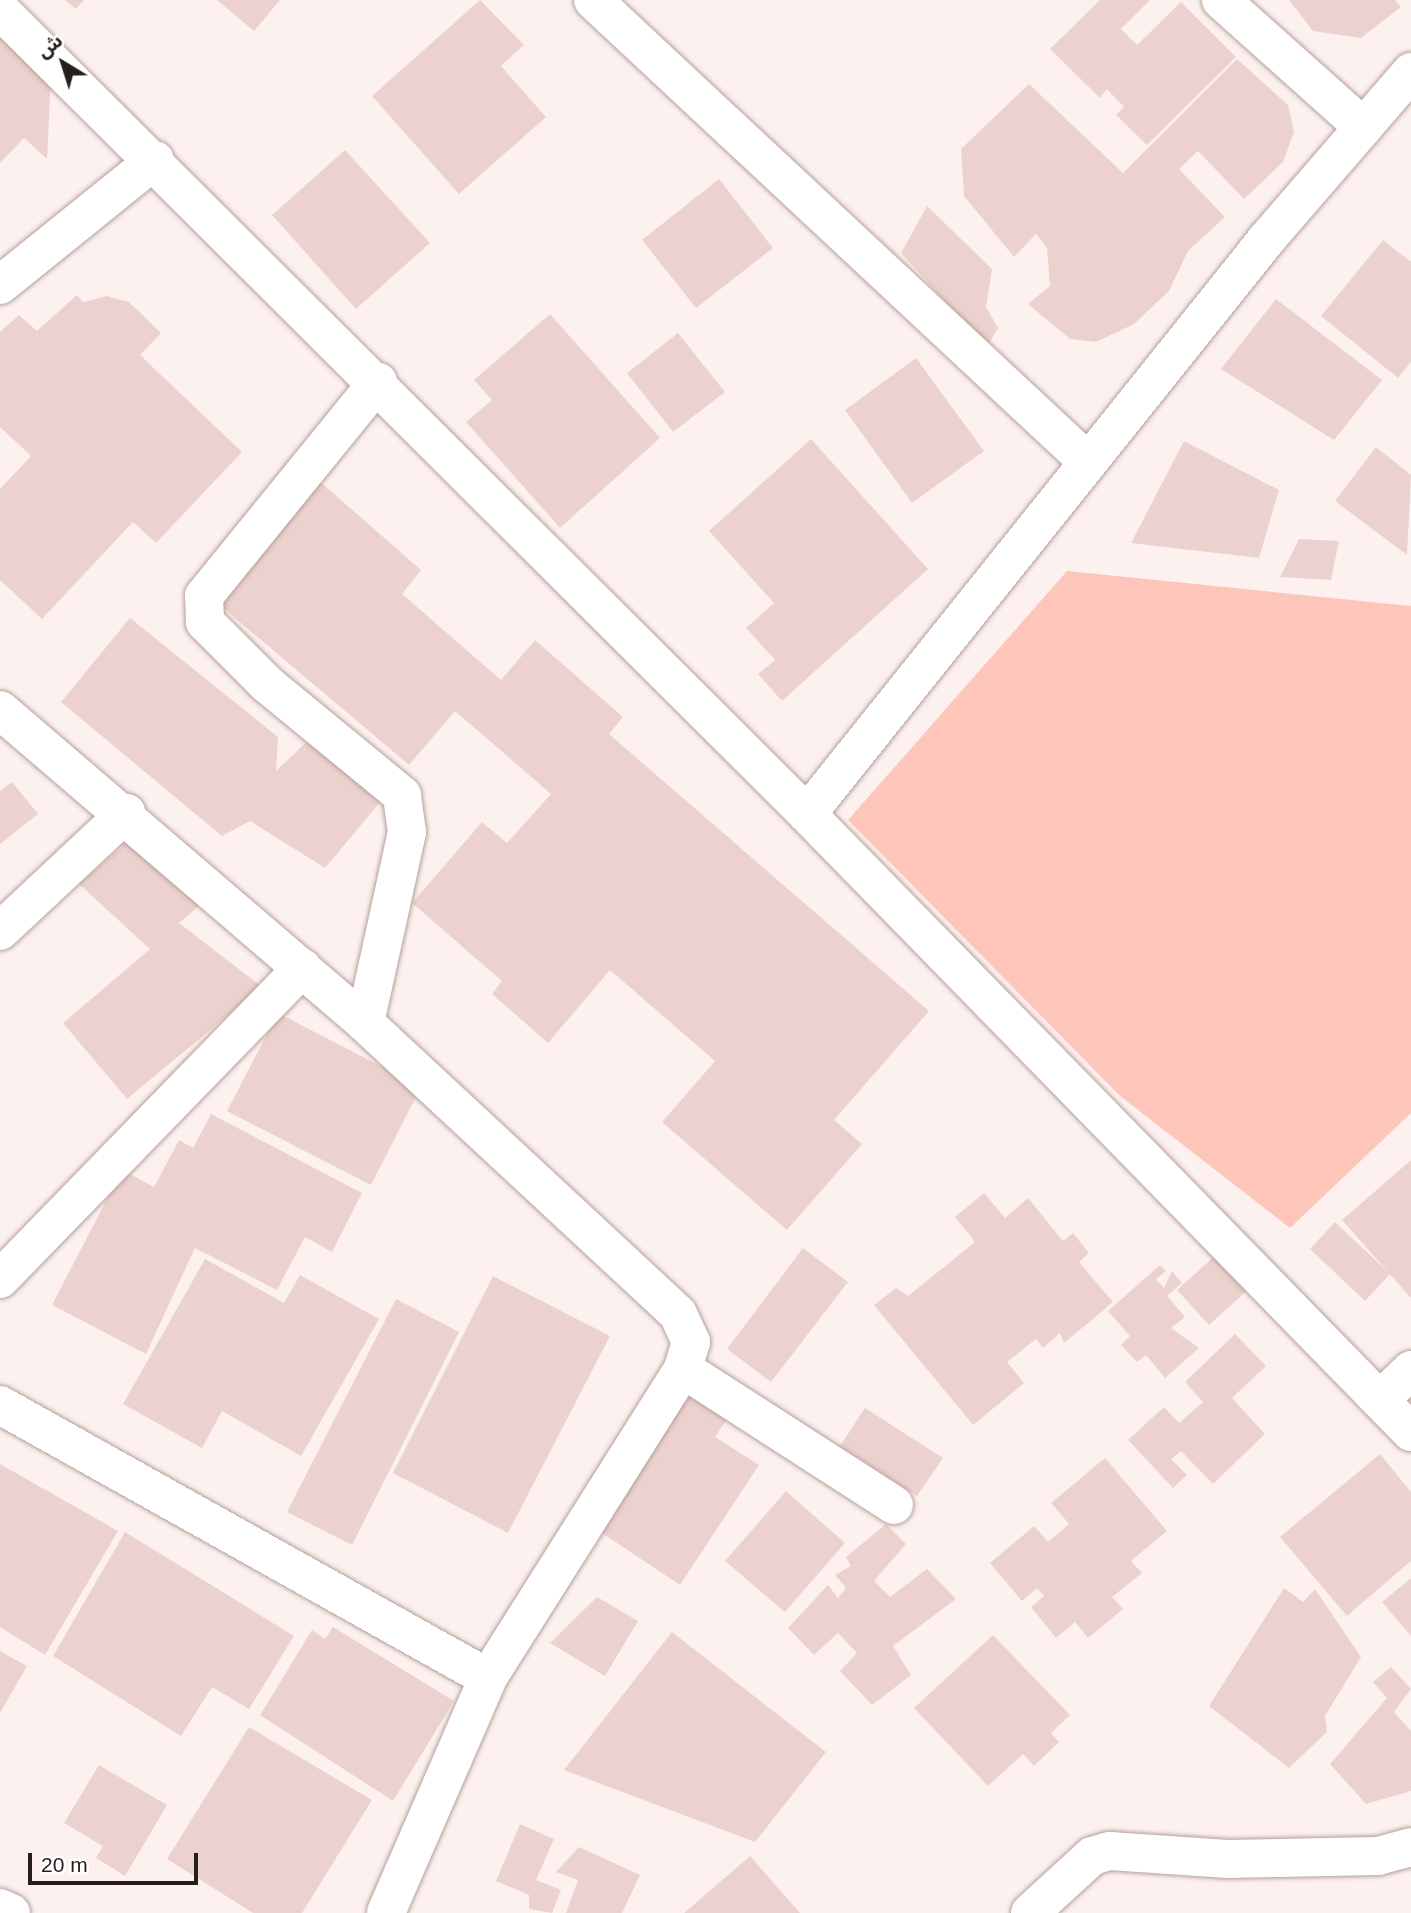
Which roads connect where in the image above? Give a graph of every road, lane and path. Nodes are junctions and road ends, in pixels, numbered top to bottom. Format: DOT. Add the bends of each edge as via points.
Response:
graph roads {
  1 [pos="593,0"];
  2 [pos="1222,0"];
  3 [pos="0,10"];
  4 [pos="1411,72"];
  5 [pos="1363,127"];
  6 [pos="155,160"];
  7 [pos="0,285"];
  8 [pos="378,382"];
  9 [pos="1088,462"];
  10 [pos="0,709"];
  11 [pos="126,813"];
  12 [pos="807,814"];
  13 [pos="0,931"];
  14 [pos="302,968"];
  15 [pos="365,1023"];
  16 [pos="0,1279"];
  17 [pos="683,1369"];
  18 [pos="1411,1370"];
  19 [pos="1380,1400"];
  20 [pos="0,1405"];
  21 [pos="1411,1432"];
  22 [pos="894,1504"];
  23 [pos="488,1678"];
  24 [pos="1411,1847"];
  25 [pos="0,1908"];
  26 [pos="10,1913"];
  27 [pos="386,1913"];
  28 [pos="1030,1913"];
  1 -- 9 [label="street"];
  2 -- 5 [label="street"];
  3 -- 6 [label="street"];
  4 -- 5 [label="street"];
  5 -- 9 [label="street"];
  6 -- 7 [label="street"];
  6 -- 8 [label="street"];
  8 -- 12 [label="street"];
  8 -- 15 [label="street" via="204,596 205,622 258,675 402,795 407,832"];
  9 -- 12 [label="street"];
  10 -- 11 [label="street"];
  11 -- 13 [label="street"];
  11 -- 14 [label="street"];
  12 -- 19 [label="street"];
  14 -- 15 [label="street"];
  14 -- 16 [label="street"];
  15 -- 17 [label="street" via="678,1314 691,1342"];
  17 -- 22 [label="street"];
  17 -- 23 [label="street"];
  18 -- 19 [label="street"];
  19 -- 21 [label="street"];
  20 -- 23 [label="street"];
  23 -- 27 [label="street"];
  24 -- 28 [label="street" via="1378,1856 1241,1858 1111,1852 1092,1856"];
  25 -- 26 [label="street"];
}
